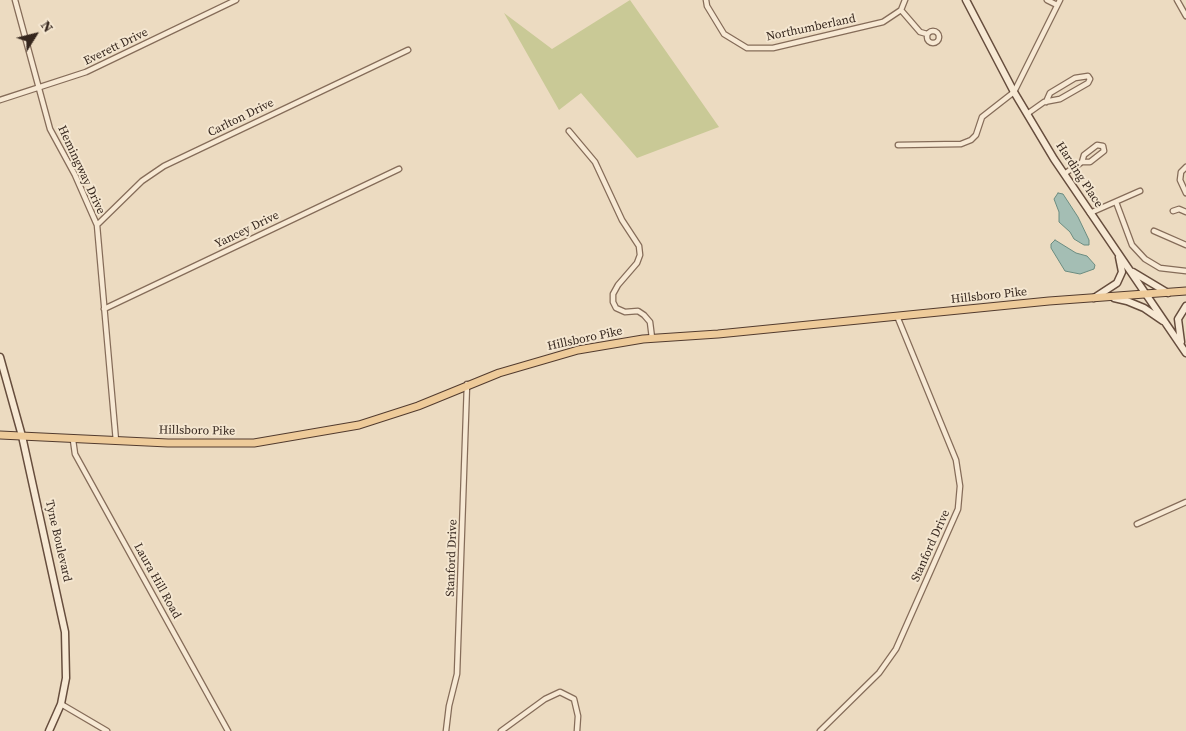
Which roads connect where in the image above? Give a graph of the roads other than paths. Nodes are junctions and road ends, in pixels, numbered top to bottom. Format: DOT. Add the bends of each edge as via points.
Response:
graph roads {
  1 [pos="15,0"];
  2 [pos="236,0"];
  3 [pos="706,0"];
  4 [pos="904,0"];
  5 [pos="966,0"];
  6 [pos="1047,0"];
  7 [pos="1177,0"];
  8 [pos="1058,2"];
  9 [pos="900,10"];
  10 [pos="1186,16"];
  11 [pos="927,34"];
  12 [pos="408,50"];
  13 [pos="38,88"];
  14 [pos="1014,92"];
  15 [pos="0,100"];
  16 [pos="1046,102"];
  17 [pos="1027,114"];
  18 [pos="569,131"];
  19 [pos="898,145"];
  20 [pos="1082,162"];
  21 [pos="1186,168"];
  22 [pos="399,169"];
  23 [pos="1064,174"];
  24 [pos="1140,191"];
  25 [pos="1186,193"];
  26 [pos="1116,202"];
  27 [pos="1173,211"];
  28 [pos="1186,212"];
  29 [pos="1090,213"];
  30 [pos="96,225"];
  31 [pos="1154,231"];
  32 [pos="1186,245"];
  33 [pos="1118,254"];
  34 [pos="1128,268"];
  35 [pos="1186,271"];
  36 [pos="1186,291"];
  37 [pos="1168,293"];
  38 [pos="1146,294"];
  39 [pos="1108,297"];
  40 [pos="1093,298"];
  41 [pos="1186,306"];
  42 [pos="104,310"];
  43 [pos="897,316"];
  44 [pos="1167,324"];
  45 [pos="652,338"];
  46 [pos="1184,351"];
  47 [pos="0,357"];
  48 [pos="467,384"];
  49 [pos="0,435"];
  50 [pos="22,436"];
  51 [pos="73,440"];
  52 [pos="116,441"];
  53 [pos="1186,502"];
  54 [pos="1137,524"];
  55 [pos="61,704"];
  56 [pos="49,731"];
  57 [pos="107,731"];
  58 [pos="228,731"];
  59 [pos="446,731"];
  60 [pos="501,731"];
  61 [pos="576,731"];
  62 [pos="820,731"];
  1 -- 13 [label="street, Hemingway Drive"];
  2 -- 13 [label="street, Everett Drive" via="86,72"];
  3 -- 9 [label="street, Northumberland" via="724,34 747,48 773,48 883,22"];
  4 -- 9 [label="street"];
  5 -- 14 [label="main road, Harding Place"];
  6 -- 8 [label="street"];
  7 -- 10 [label="street"];
  8 -- 14 [label="street"];
  9 -- 11 [label="street" via="920,32"];
  12 -- 30 [label="street, Carlton Drive" via="164,166 142,181"];
  13 -- 15 [label="street, Everett Drive"];
  13 -- 30 [label="street, Hemingway Drive" via="50,129"];
  14 -- 17 [label="main road, Harding Place"];
  14 -- 19 [label="street" via="982,117 976,136 971,140 961,144"];
  16 -- 16 [label="street" via="1050,93 1075,78 1088,76 1090,79 1060,99"];
  16 -- 17 [label="street"];
  17 -- 23 [label="main road, Harding Place"];
  18 -- 45 [label="street" via="595,162 622,220 639,246 637,263 618,285 613,302 616,308 625,312 638,310 644,314 650,322"];
  20 -- 20 [label="street" via="1090,162 1105,149 1097,144 1084,155"];
  20 -- 23 [label="street"];
  21 -- 25 [label="street" via="1181,172 1180,180"];
  22 -- 42 [label="street, Yancey Drive"];
  23 -- 29 [label="main road, Harding Place"];
  24 -- 26 [label="street"];
  26 -- 29 [label="street"];
  26 -- 35 [label="street" via="1132,245 1145,259 1160,268"];
  27 -- 28 [label="street"];
  29 -- 33 [label="main road, Harding Place"];
  30 -- 42 [label="street, Hemingway Drive"];
  31 -- 32 [label="street"];
  33 -- 34 [label="main road, Harding Place"];
  33 -- 40 [label="main road" via="1122,272 1118,283"];
  34 -- 37 [label="main road"];
  34 -- 38 [label="main road, Harding Place"];
  36 -- 37 [label="main road, Hillsboro Pike"];
  37 -- 38 [label="main road, Hillsboro Pike"];
  38 -- 39 [label="main road, Hillsboro Pike"];
  38 -- 44 [label="main road, Harding Place"];
  39 -- 40 [label="main road, Hillsboro Pike"];
  39 -- 44 [label="main road" via="1144,308"];
  40 -- 43 [label="main road, Hillsboro Pike"];
  41 -- 46 [label="main road" via="1178,319"];
  42 -- 52 [label="street, Hemingway Drive"];
  43 -- 45 [label="main road, Hillsboro Pike"];
  43 -- 62 [label="street, Stanford Drive" via="956,460 960,486 958,509 896,649 880,673"];
  44 -- 46 [label="main road, Harding Place"];
  45 -- 48 [label="main road, Hillsboro Pike" via="578,350"];
  47 -- 50 [label="main road, Tyne Boulevard"];
  48 -- 52 [label="main road, Hillsboro Pike" via="388,417 311,434 254,443"];
  48 -- 59 [label="street, Stanford Drive" via="457,674"];
  49 -- 50 [label="main road, Hillsboro Pike"];
  50 -- 51 [label="main road, Hillsboro Pike"];
  50 -- 55 [label="main road, Tyne Boulevard" via="65,632 66,678"];
  51 -- 52 [label="main road, Hillsboro Pike"];
  51 -- 58 [label="street, Laura Hill Road" via="75,454"];
  53 -- 54 [label="street"];
  55 -- 56 [label="main road, Tyne Boulevard"];
  55 -- 57 [label="street"];
  60 -- 61 [label="street" via="560,692 574,699 578,716"];
}
